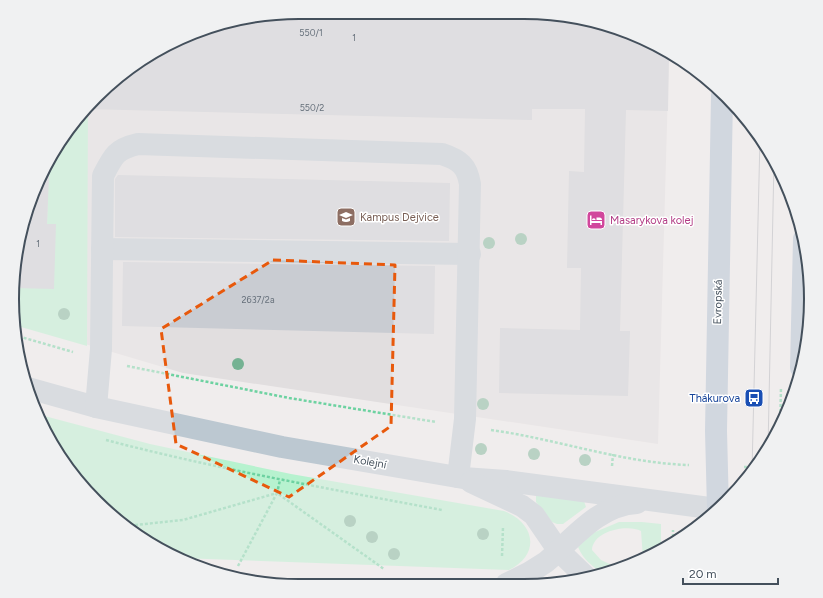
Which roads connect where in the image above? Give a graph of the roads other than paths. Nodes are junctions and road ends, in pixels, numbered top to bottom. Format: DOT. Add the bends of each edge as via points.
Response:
graph roads {
  1 [pos="722,101"];
  2 [pos="102,249"];
  3 [pos="470,254"];
  4 [pos="803,281"];
  5 [pos="802,338"];
  6 [pos="34,390"];
  7 [pos="96,407"];
  8 [pos="461,478"];
  9 [pos="718,501"];
  10 [pos="658,503"];
  11 [pos="711,508"];
  12 [pos="558,550"];
  13 [pos="582,573"];
  14 [pos="519,579"];
  1 -- 9 [label="main road, Evropská" via="716,444"];
  2 -- 3 [label="street"];
  2 -- 3 [label="street" via="103,176 110,162 122,148 138,144 442,154 456,158 468,171 470,184"];
  2 -- 7 [label="street" via="100,360"];
  3 -- 8 [label="street"];
  4 -- 5 [label="main road"];
  6 -- 7 [label="street, Kolejní"];
  7 -- 8 [label="street, Kolejní" via="282,447"];
  8 -- 10 [label="street, Kolejní" via="506,481"];
  8 -- 12 [label="street" via="522,506 534,515"];
  10 -- 11 [label="street, Kolejní"];
  10 -- 12 [label="street" via="626,504 600,515"];
  12 -- 13 [label="street"];
  12 -- 14 [label="street"];
}
